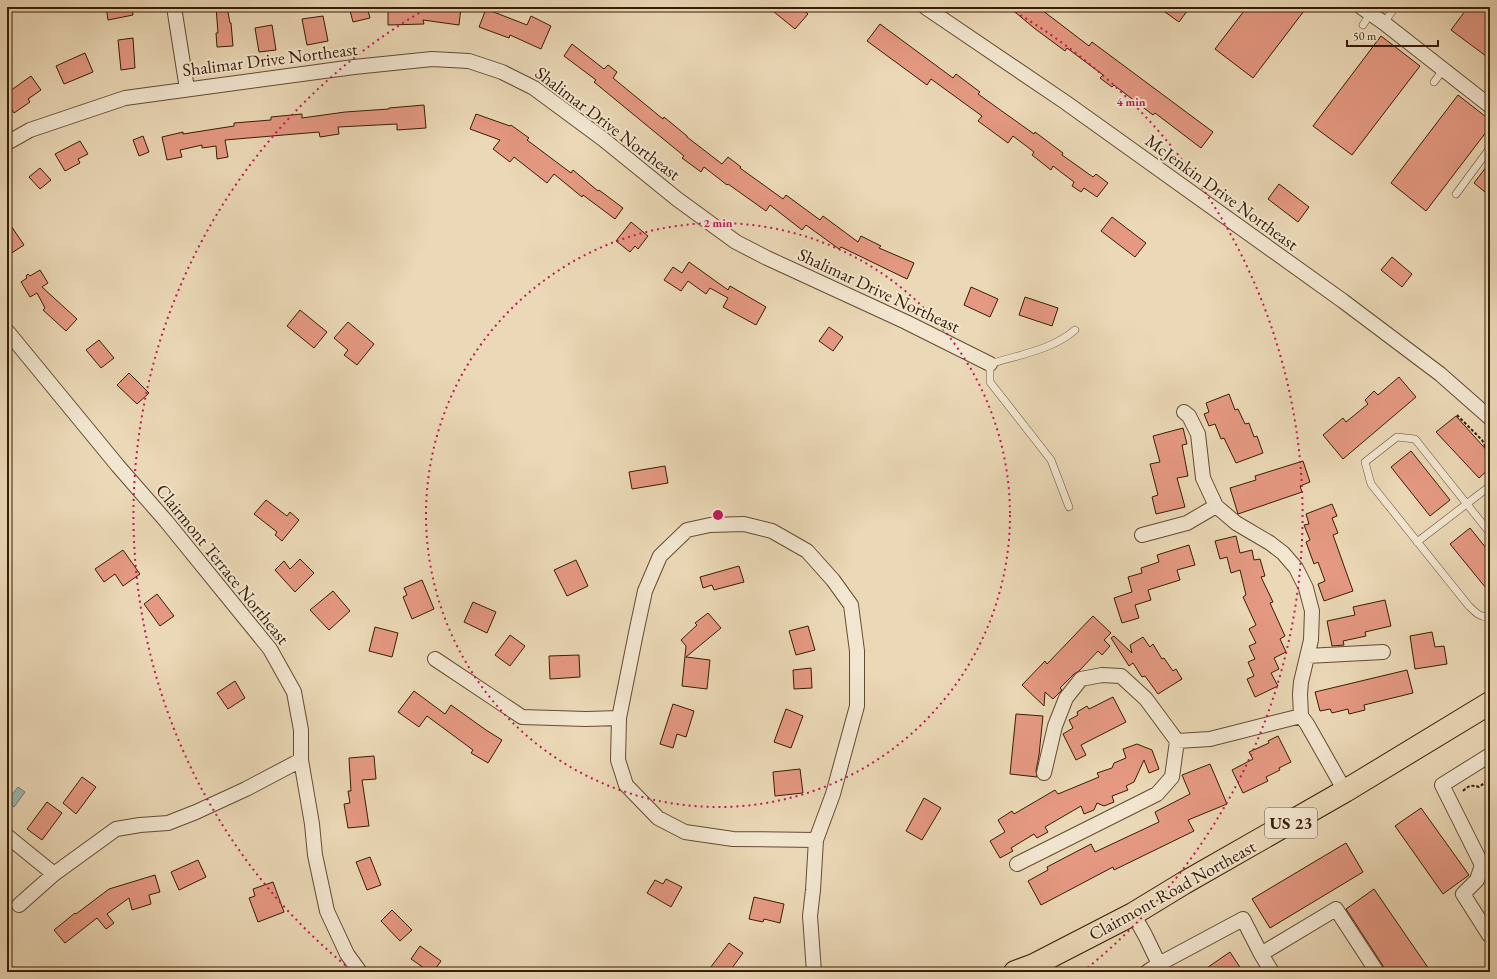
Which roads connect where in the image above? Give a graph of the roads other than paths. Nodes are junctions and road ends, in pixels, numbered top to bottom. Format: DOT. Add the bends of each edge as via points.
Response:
graph roads {
  1 [pos="174,7"];
  2 [pos="925,7"];
  3 [pos="1396,7"];
  4 [pos="1364,15"];
  5 [pos="1384,23"];
  6 [pos="1443,70"];
  7 [pos="1434,82"];
  8 [pos="187,89"];
  9 [pos="1490,106"];
  10 [pos="7,143"];
  11 [pos="1490,148"];
  12 [pos="1456,194"];
  13 [pos="1075,330"];
  14 [pos="7,331"];
  15 [pos="990,364"];
  16 [pos="1184,412"];
  17 [pos="1490,418"];
  18 [pos="1490,486"];
  19 [pos="1466,504"];
  20 [pos="1069,506"];
  21 [pos="1216,506"];
  22 [pos="1490,534"];
  23 [pos="1142,535"];
  24 [pos="1417,542"];
  25 [pos="1490,617"];
  26 [pos="1383,652"];
  27 [pos="1307,656"];
  28 [pos="435,659"];
  29 [pos="1490,703"];
  30 [pos="1301,716"];
  31 [pos="619,718"];
  32 [pos="1177,741"];
  33 [pos="1490,755"];
  34 [pos="301,760"];
  35 [pos="1044,773"];
  36 [pos="1345,792"];
  37 [pos="7,836"];
  38 [pos="816,840"];
  39 [pos="1486,862"];
  40 [pos="1017,864"];
  41 [pos="54,874"];
  42 [pos="19,905"];
  43 [pos="1133,914"];
  44 [pos="1489,935"];
  45 [pos="1261,954"];
  46 [pos="1159,964"];
  47 [pos="360,972"];
  48 [pos="814,972"];
  49 [pos="1015,972"];
  50 [pos="1147,972"];
  51 [pos="1272,972"];
  52 [pos="1377,972"];
  1 -- 8 [label="street"];
  2 -- 17 [label="street, McJenkin Drive Northeast" via="1065,102 1343,301 1440,374"];
  3 -- 5 [label="lane"];
  4 -- 5 [label="street"];
  5 -- 6 [label="street"];
  6 -- 7 [label="lane"];
  6 -- 9 [label="street"];
  8 -- 10 [label="street, Shalimar Drive Northeast" via="125,98 30,130"];
  8 -- 15 [label="street, Shalimar Drive Northeast" via="432,59 469,61 502,72 534,88 736,242"];
  11 -- 12 [label="lane"];
  13 -- 15 [label="lane" via="1053,344"];
  14 -- 34 [label="street, Clairmont Terrace Northeast" via="270,649 294,692 301,730"];
  15 -- 20 [label="lane" via="990,382 1050,460"];
  16 -- 21 [label="street" via="1190,416 1198,434 1203,478"];
  18 -- 19 [label="lane"];
  19 -- 22 [label="lane"];
  19 -- 24 [label="lane"];
  19 -- 24 [label="lane" via="1415,439 1397,438 1365,462 1371,484"];
  21 -- 23 [label="street" via="1187,522"];
  21 -- 27 [label="street" via="1236,523 1277,548 1299,573 1312,611 1311,640"];
  24 -- 25 [label="lane" via="1468,606 1482,617"];
  26 -- 27 [label="street"];
  27 -- 30 [label="street" via="1301,682"];
  28 -- 31 [label="street" via="522,717"];
  29 -- 36 [label="main road, Clairmont Road Northeast / US 23"];
  30 -- 32 [label="street" via="1210,739"];
  30 -- 36 [label="street"];
  31 -- 38 [label="street" via="618,760 626,785 658,818 685,832 733,839"];
  31 -- 38 [label="street" via="645,591 660,556 687,530 744,524 772,531 807,551 851,605 857,651 857,706 833,794"];
  32 -- 35 [label="street" via="1146,699 1121,676 1102,675 1081,679 1066,698 1055,726"];
  32 -- 40 [label="street" via="1172,778 1157,794"];
  33 -- 39 [label="street" via="1442,785"];
  34 -- 41 [label="street" via="246,789 168,823 116,829"];
  34 -- 47 [label="street, Clairmont Terrace Northeast" via="315,855 327,911 347,954"];
  36 -- 43 [label="main road, Clairmont Road Northeast / US 23"];
  37 -- 41 [label="street"];
  38 -- 48 [label="street" via="810,916"];
  39 -- 44 [label="street" via="1477,880 1463,894"];
  41 -- 42 [label="street"];
  43 -- 46 [label="street"];
  43 -- 49 [label="main road, Clairmont Road Northeast / US 23" via="1040,962"];
  45 -- 46 [label="street" via="1243,919"];
  45 -- 51 [label="street"];
  45 -- 52 [label="street" via="1336,909"];
  46 -- 50 [label="street"];
}
